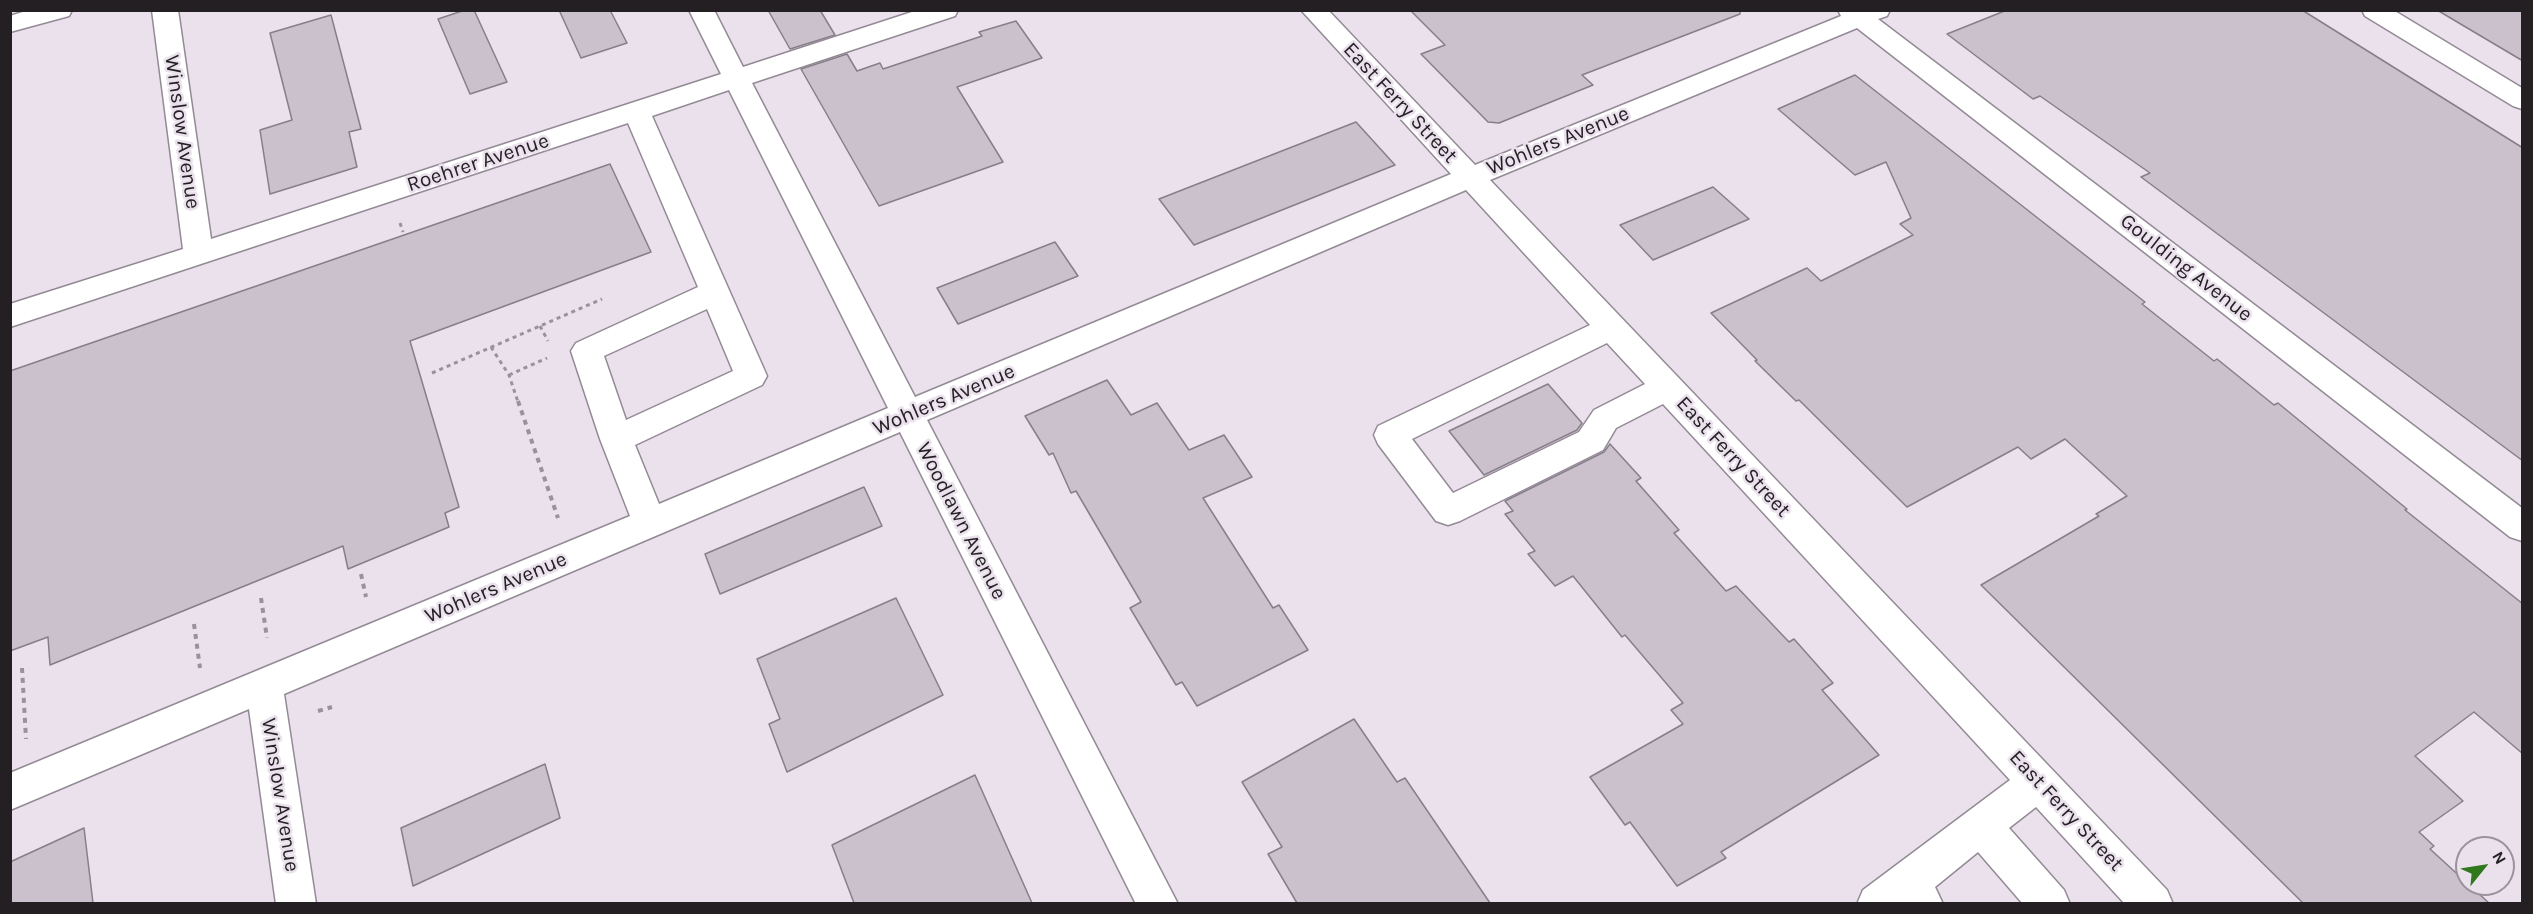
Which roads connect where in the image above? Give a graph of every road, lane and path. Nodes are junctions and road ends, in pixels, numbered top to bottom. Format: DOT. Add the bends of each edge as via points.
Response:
graph roads {
  1 [pos="60,10"];
  2 [pos="165,10"];
  3 [pos="701,10"];
  4 [pos="946,10"];
  5 [pos="1313,10"];
  6 [pos="2374,10"];
  7 [pos="1863,13"];
  8 [pos="10,24"];
  9 [pos="736,80"];
  10 [pos="2523,100"];
  11 [pos="637,112"];
  12 [pos="1469,178"];
  13 [pos="198,254"];
  14 [pos="715,292"];
  15 [pos="603,299"];
  16 [pos="10,316"];
  17 [pos="1611,328"];
  18 [pos="491,347"];
  19 [pos="554,355"];
  20 [pos="432,372"];
  21 [pos="508,375"];
  22 [pos="1667,387"];
  23 [pos="907,416"];
  24 [pos="616,439"];
  25 [pos="650,523"];
  26 [pos="2523,526"];
  27 [pos="561,527"];
  28 [pos="361,574"];
  29 [pos="261,598"];
  30 [pos="367,601"];
  31 [pos="194,624"];
  32 [pos="268,642"];
  33 [pos="22,668"];
  34 [pos="200,670"];
  35 [pos="264,686"];
  36 [pos="26,742"];
  37 [pos="2038,782"];
  38 [pos="10,792"];
  39 [pos="1981,826"];
  40 [pos="1902,897"];
  41 [pos="296,903"];
  42 [pos="1158,903"];
  43 [pos="2050,903"];
  44 [pos="2153,903"];
  1 -- 8 [label="street"];
  2 -- 13 [label="street, Winslow Avenue"];
  3 -- 9 [label="street, Woodlawn Avenue"];
  4 -- 9 [label="street, Roehrer Avenue"];
  5 -- 12 [label="street, East Ferry Street"];
  6 -- 10 [label="street"];
  7 -- 12 [label="street, Wohlers Avenue"];
  7 -- 26 [label="street, Goulding Avenue"];
  9 -- 11 [label="street, Roehrer Avenue"];
  9 -- 23 [label="street, Woodlawn Avenue"];
  11 -- 13 [label="street, Roehrer Avenue"];
  11 -- 14 [label="street"];
  12 -- 17 [label="street, East Ferry Street"];
  12 -- 23 [label="street, Wohlers Avenue"];
  13 -- 16 [label="street, Roehrer Avenue"];
  14 -- 24 [label="street" via="587,351"];
  14 -- 24 [label="street" via="751,376"];
  15 -- 18 [label="path"];
  17 -- 22 [label="street, East Ferry Street"];
  17 -- 22 [label="street" via="1390,435 1448,511 1591,441 1605,419"];
  18 -- 20 [label="path"];
  18 -- 21 [label="path"];
  19 -- 21 [label="path"];
  21 -- 27 [label="path"];
  22 -- 37 [label="street, East Ferry Street"];
  23 -- 25 [label="street, Wohlers Avenue"];
  23 -- 42 [label="street, Woodlawn Avenue"];
  24 -- 25 [label="street"];
  25 -- 35 [label="street, Wohlers Avenue"];
  28 -- 30 [label="path"];
  29 -- 32 [label="path"];
  31 -- 34 [label="path"];
  33 -- 36 [label="path"];
  35 -- 38 [label="street, Wohlers Avenue"];
  35 -- 41 [label="street, Winslow Avenue"];
  37 -- 39 [label="street"];
  37 -- 44 [label="street, East Ferry Street"];
  39 -- 40 [label="street"];
  39 -- 43 [label="street"];
}
